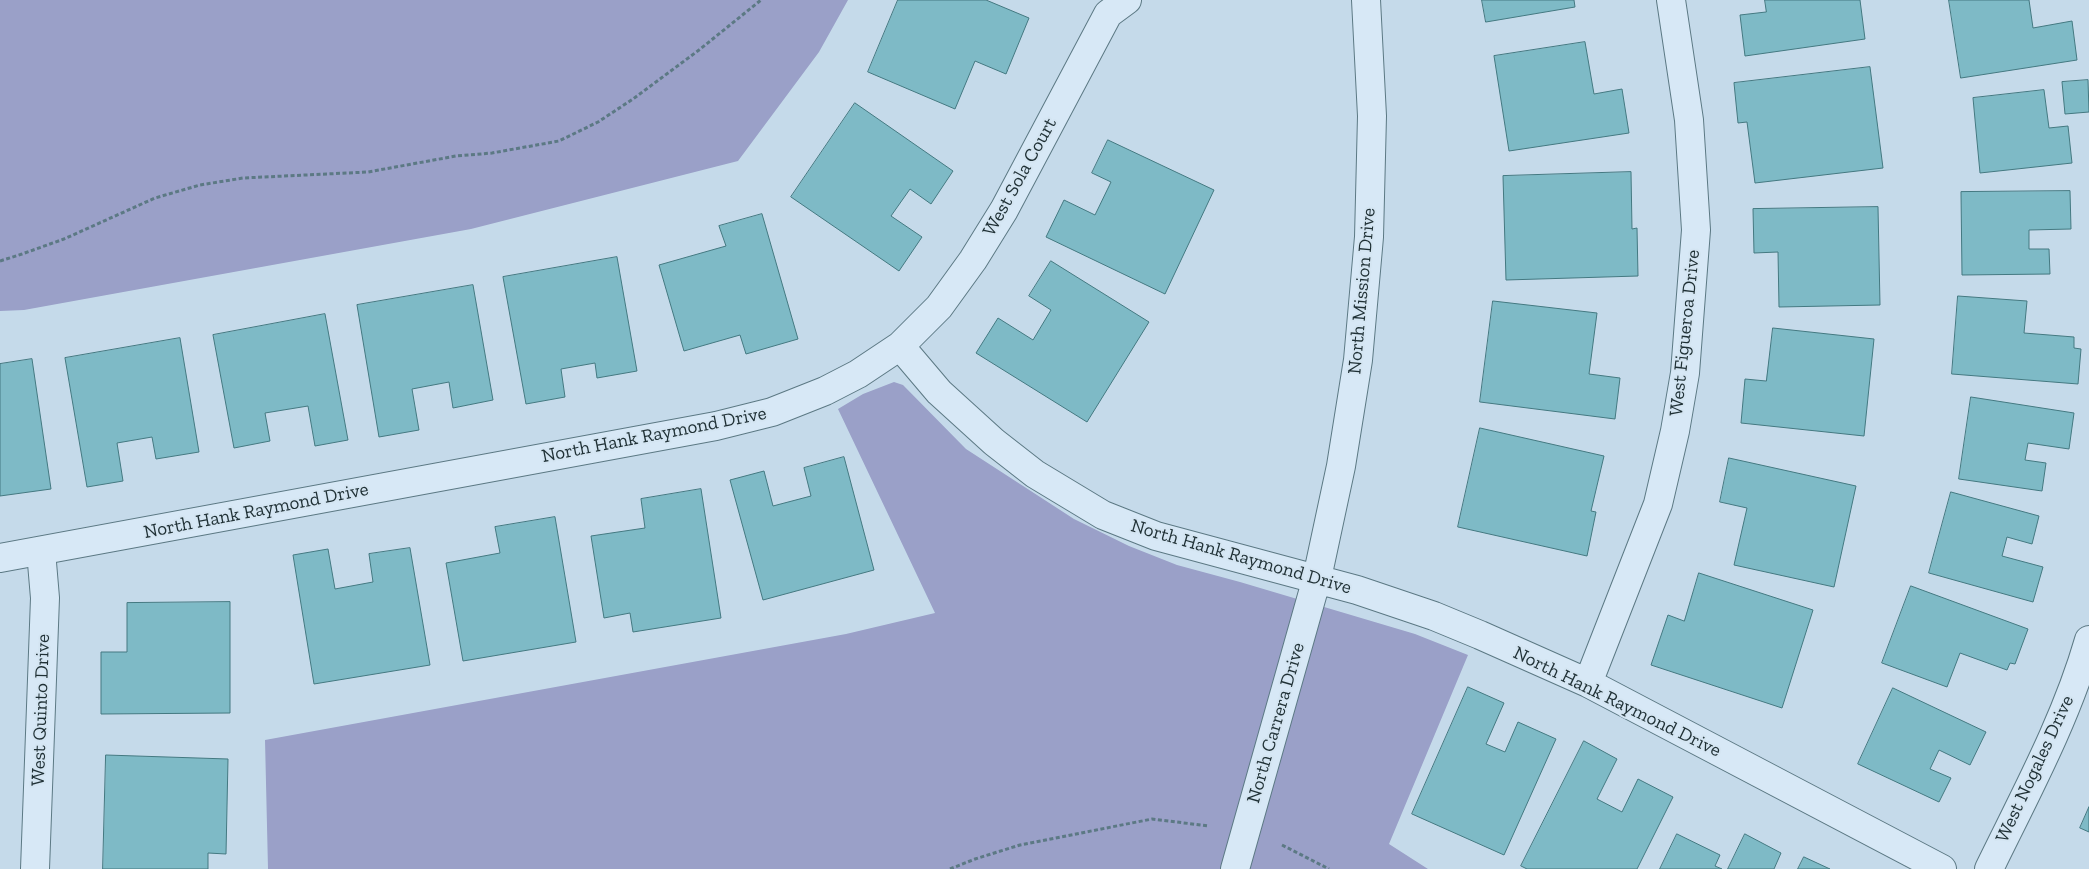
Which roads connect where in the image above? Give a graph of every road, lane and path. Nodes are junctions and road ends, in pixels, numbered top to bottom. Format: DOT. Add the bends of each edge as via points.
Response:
graph roads {
  1 [pos="761,0"];
  2 [pos="1127,0"];
  3 [pos="1366,0"];
  4 [pos="1671,0"];
  5 [pos="0,260"];
  6 [pos="900,346"];
  7 [pos="41,551"];
  8 [pos="0,558"];
  9 [pos="1316,578"];
  10 [pos="2089,640"];
  11 [pos="1588,683"];
  12 [pos="1209,826"];
  13 [pos="1282,845"];
  14 [pos="35,869"];
  15 [pos="950,869"];
  16 [pos="1235,869"];
  17 [pos="1329,869"];
  18 [pos="1942,869"];
  19 [pos="1989,869"];
  1 -- 5 [label="path" via="660,80 598,122 559,142 368,172 243,178 200,185 155,198 64,239"];
  2 -- 6 [label="street, West Sola Court" via="1108,14 1004,210 973,260 939,307"];
  3 -- 9 [label="street, North Mission Drive" via="1372,116 1369,237 1358,360 1341,466"];
  4 -- 11 [label="street, West Figueroa Drive" via="1689,120 1696,230 1685,374 1658,504"];
  6 -- 7 [label="street, North Hank Raymond Drive" via="858,374 772,412"];
  6 -- 9 [label="street, North Hank Raymond Drive" via="939,392 994,442 1035,474 1103,515 1156,536"];
  7 -- 8 [label="street, North Hank Raymond Drive"];
  7 -- 14 [label="street, West Quinto Drive" via="45,598"];
  9 -- 11 [label="street, North Hank Raymond Drive" via="1434,616"];
  9 -- 16 [label="street, North Carrera Drive"];
  10 -- 19 [label="street, West Nogales Drive" via="2048,749"];
  11 -- 18 [label="street, North Hank Raymond Drive"];
  12 -- 15 [label="path" via="1152,819 1020,845"];
  13 -- 17 [label="path"];
}
